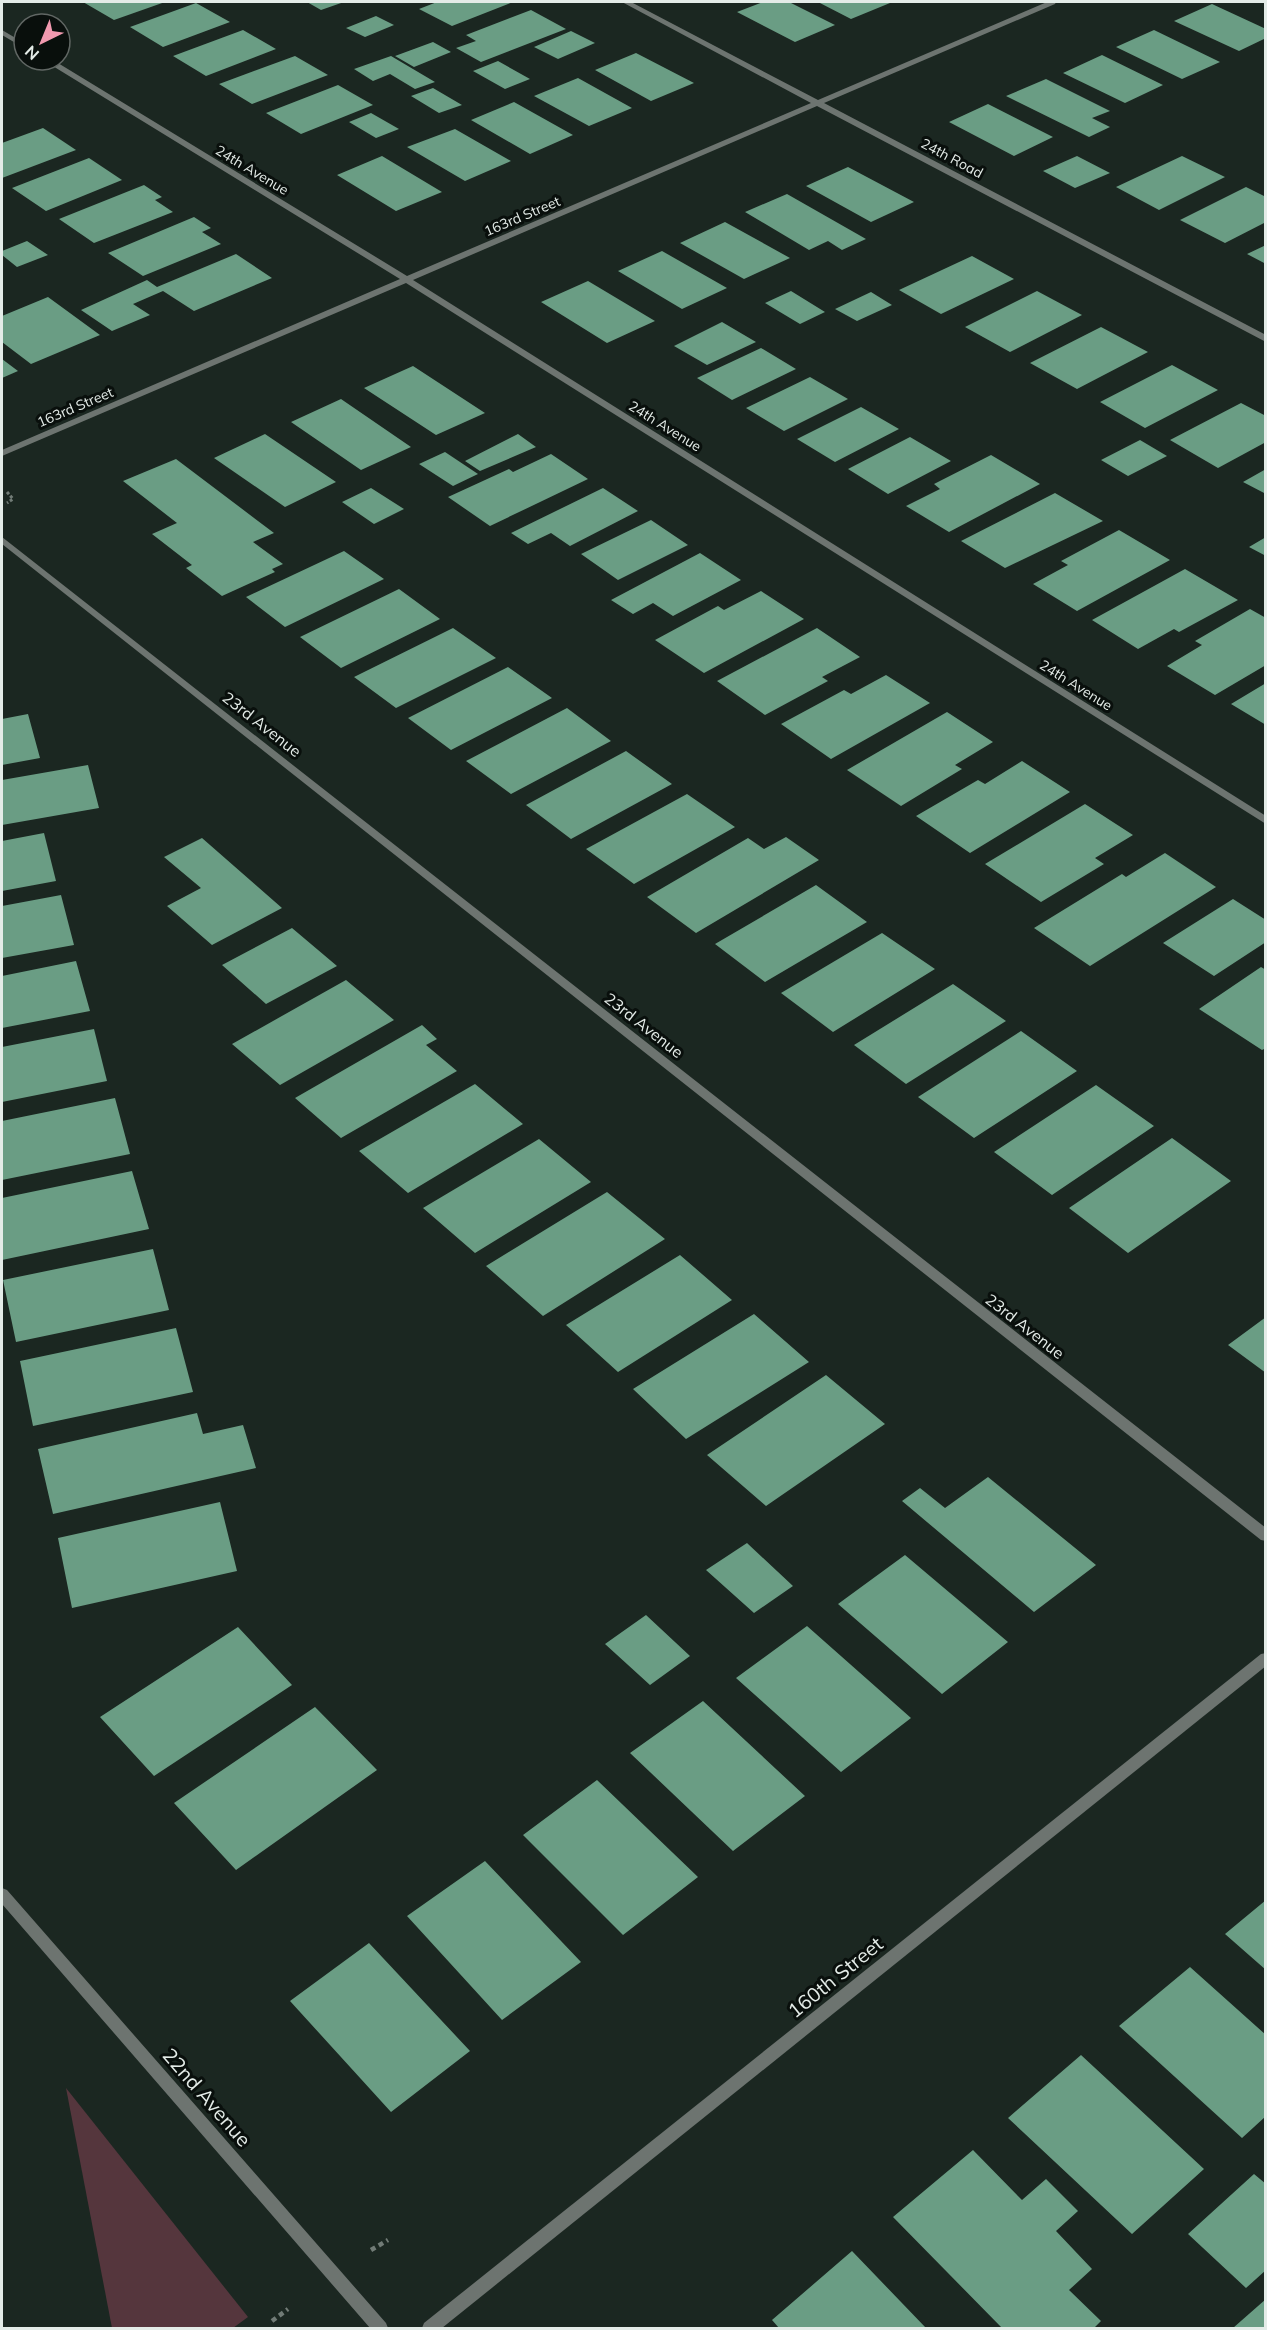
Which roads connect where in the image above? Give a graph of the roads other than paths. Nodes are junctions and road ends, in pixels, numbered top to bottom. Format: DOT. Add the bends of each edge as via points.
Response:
graph roads {
  1 [pos="626,2"];
  2 [pos="1052,2"];
  3 [pos="67,72"];
  4 [pos="818,103"];
  5 [pos="408,280"];
  6 [pos="1266,339"];
  7 [pos="2,453"];
  8 [pos="2,540"];
  9 [pos="1266,821"];
  10 [pos="1266,1536"];
  11 [pos="1266,1658"];
  12 [pos="2,1894"];
  13 [pos="380,2328"];
  14 [pos="430,2328"];
  1 -- 4 [label="street, 24th Road"];
  2 -- 4 [label="street, 163rd Street"];
  3 -- 5 [label="street, 24th Avenue"];
  4 -- 5 [label="street, 163rd Street"];
  4 -- 6 [label="street, 24th Road"];
  5 -- 7 [label="street, 163rd Street"];
  5 -- 9 [label="street, 24th Avenue"];
  8 -- 10 [label="street, 23rd Avenue"];
  11 -- 14 [label="street, 160th Street"];
  12 -- 13 [label="street, 22nd Avenue"];
}
